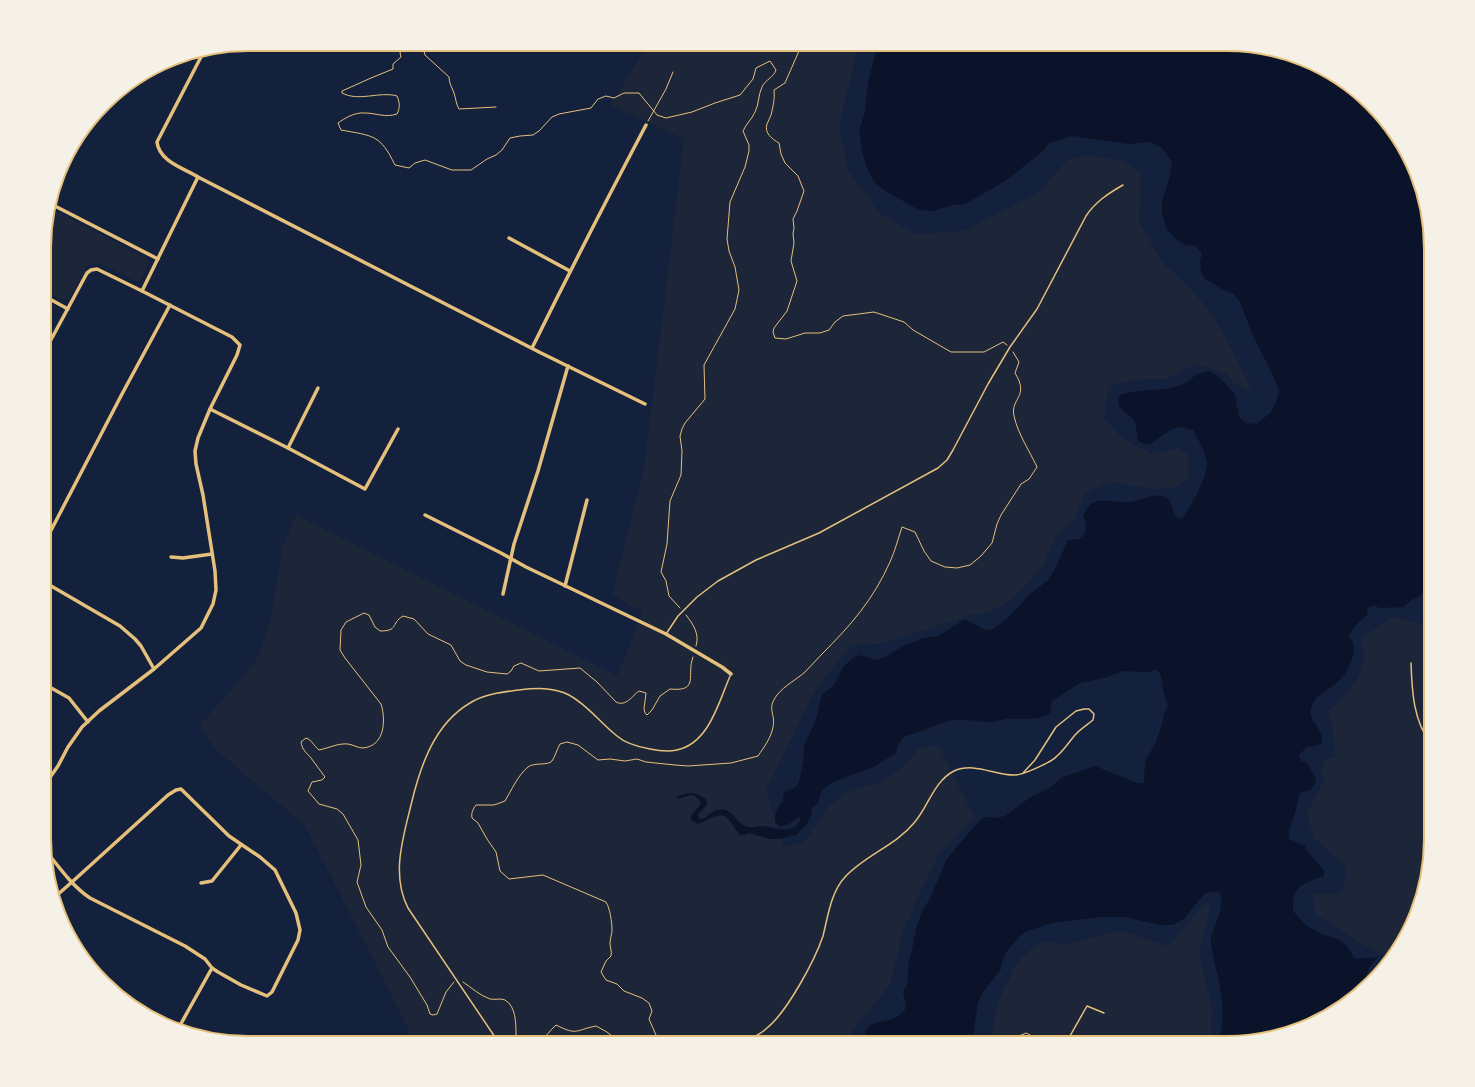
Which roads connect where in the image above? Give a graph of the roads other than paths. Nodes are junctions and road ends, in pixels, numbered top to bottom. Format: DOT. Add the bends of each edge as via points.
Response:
graph roads {
  1 [pos="201,57"];
  2 [pos="646,125"];
  3 [pos="198,177"];
  4 [pos="1123,185"];
  5 [pos="56,206"];
  6 [pos="509,238"];
  7 [pos="158,259"];
  8 [pos="570,271"];
  9 [pos="142,291"];
  10 [pos="51,300"];
  11 [pos="170,305"];
  12 [pos="68,309"];
  13 [pos="51,340"];
  14 [pos="532,348"];
  15 [pos="568,366"];
  16 [pos="318,388"];
  17 [pos="645,404"];
  18 [pos="210,409"];
  19 [pos="398,429"];
  20 [pos="288,448"];
  21 [pos="587,500"];
  22 [pos="425,515"];
  23 [pos="51,530"];
  24 [pos="212,554"];
  25 [pos="171,557"];
  26 [pos="511,559"];
  27 [pos="51,586"];
  28 [pos="565,586"];
  29 [pos="503,594"];
  30 [pos="666,634"];
  31 [pos="1411,663"];
  32 [pos="154,669"];
  33 [pos="731,674"];
  34 [pos="51,688"];
  35 [pos="88,722"];
  36 [pos="1424,732"];
  37 [pos="1023,773"];
  38 [pos="51,776"];
  39 [pos="241,845"];
  40 [pos="52,858"];
  41 [pos="72,882"];
  42 [pos="201,883"];
  43 [pos="59,893"];
  44 [pos="212,968"];
  45 [pos="1104,1013"];
  46 [pos="181,1024"];
  47 [pos="494,1036"];
  48 [pos="756,1036"];
  49 [pos="1070,1036"];
  1 -- 3 [label="street" via="157,142 164,158"];
  2 -- 8 [label="street"];
  3 -- 7 [label="street"];
  3 -- 14 [label="street"];
  4 -- 30 [label="lane" via="1102,198 1086,216 1036,309 988,384 947,460 938,468 819,533 756,560 713,585 683,611"];
  5 -- 7 [label="street"];
  6 -- 8 [label="street"];
  7 -- 9 [label="street"];
  8 -- 14 [label="street"];
  9 -- 11 [label="street"];
  9 -- 12 [label="street" via="102,271 91,270"];
  10 -- 12 [label="street"];
  11 -- 18 [label="street" via="232,337 240,345"];
  11 -- 23 [label="street"];
  12 -- 13 [label="street"];
  14 -- 15 [label="street"];
  15 -- 17 [label="street"];
  15 -- 26 [label="street"];
  16 -- 20 [label="street"];
  18 -- 20 [label="street"];
  18 -- 24 [label="street" via="195,451"];
  19 -- 20 [label="street" via="365,489"];
  21 -- 28 [label="street"];
  22 -- 26 [label="street"];
  24 -- 25 [label="street"];
  24 -- 32 [label="street" via="216,590 213,604 201,628"];
  26 -- 28 [label="street"];
  26 -- 29 [label="street"];
  27 -- 32 [label="street" via="120,626 135,639"];
  28 -- 30 [label="street"];
  30 -- 33 [label="street"];
  31 -- 36 [label="lane" via="1414,707"];
  32 -- 35 [label="street"];
  33 -- 47 [label="lane" via="708,725 698,739 678,750 653,750 626,742 578,700 553,689 505,691 470,702 458,711 432,742 417,779 400,856 400,890 408,908"];
  34 -- 35 [label="street" via="69,698"];
  35 -- 38 [label="street" via="68,747"];
  37 -- 37 [label="lane" via="1035,760 1056,727 1076,711 1089,709 1094,714 1093,720 1076,734 1057,757"];
  37 -- 48 [label="lane" via="1014,776 968,768 955,771 940,783 918,819 902,836 844,877 832,902 818,948 794,994 767,1028"];
  39 -- 41 [label="street" via="194,800 181,789 176,790"];
  39 -- 42 [label="street" via="212,881"];
  39 -- 44 [label="street" via="275,870 296,914 300,930 296,946 268,996 241,985"];
  40 -- 41 [label="street"];
  41 -- 43 [label="street"];
  41 -- 44 [label="street" via="101,904 186,946"];
  44 -- 46 [label="street"];
  45 -- 49 [label="lane" via="1087,1006"];
}
